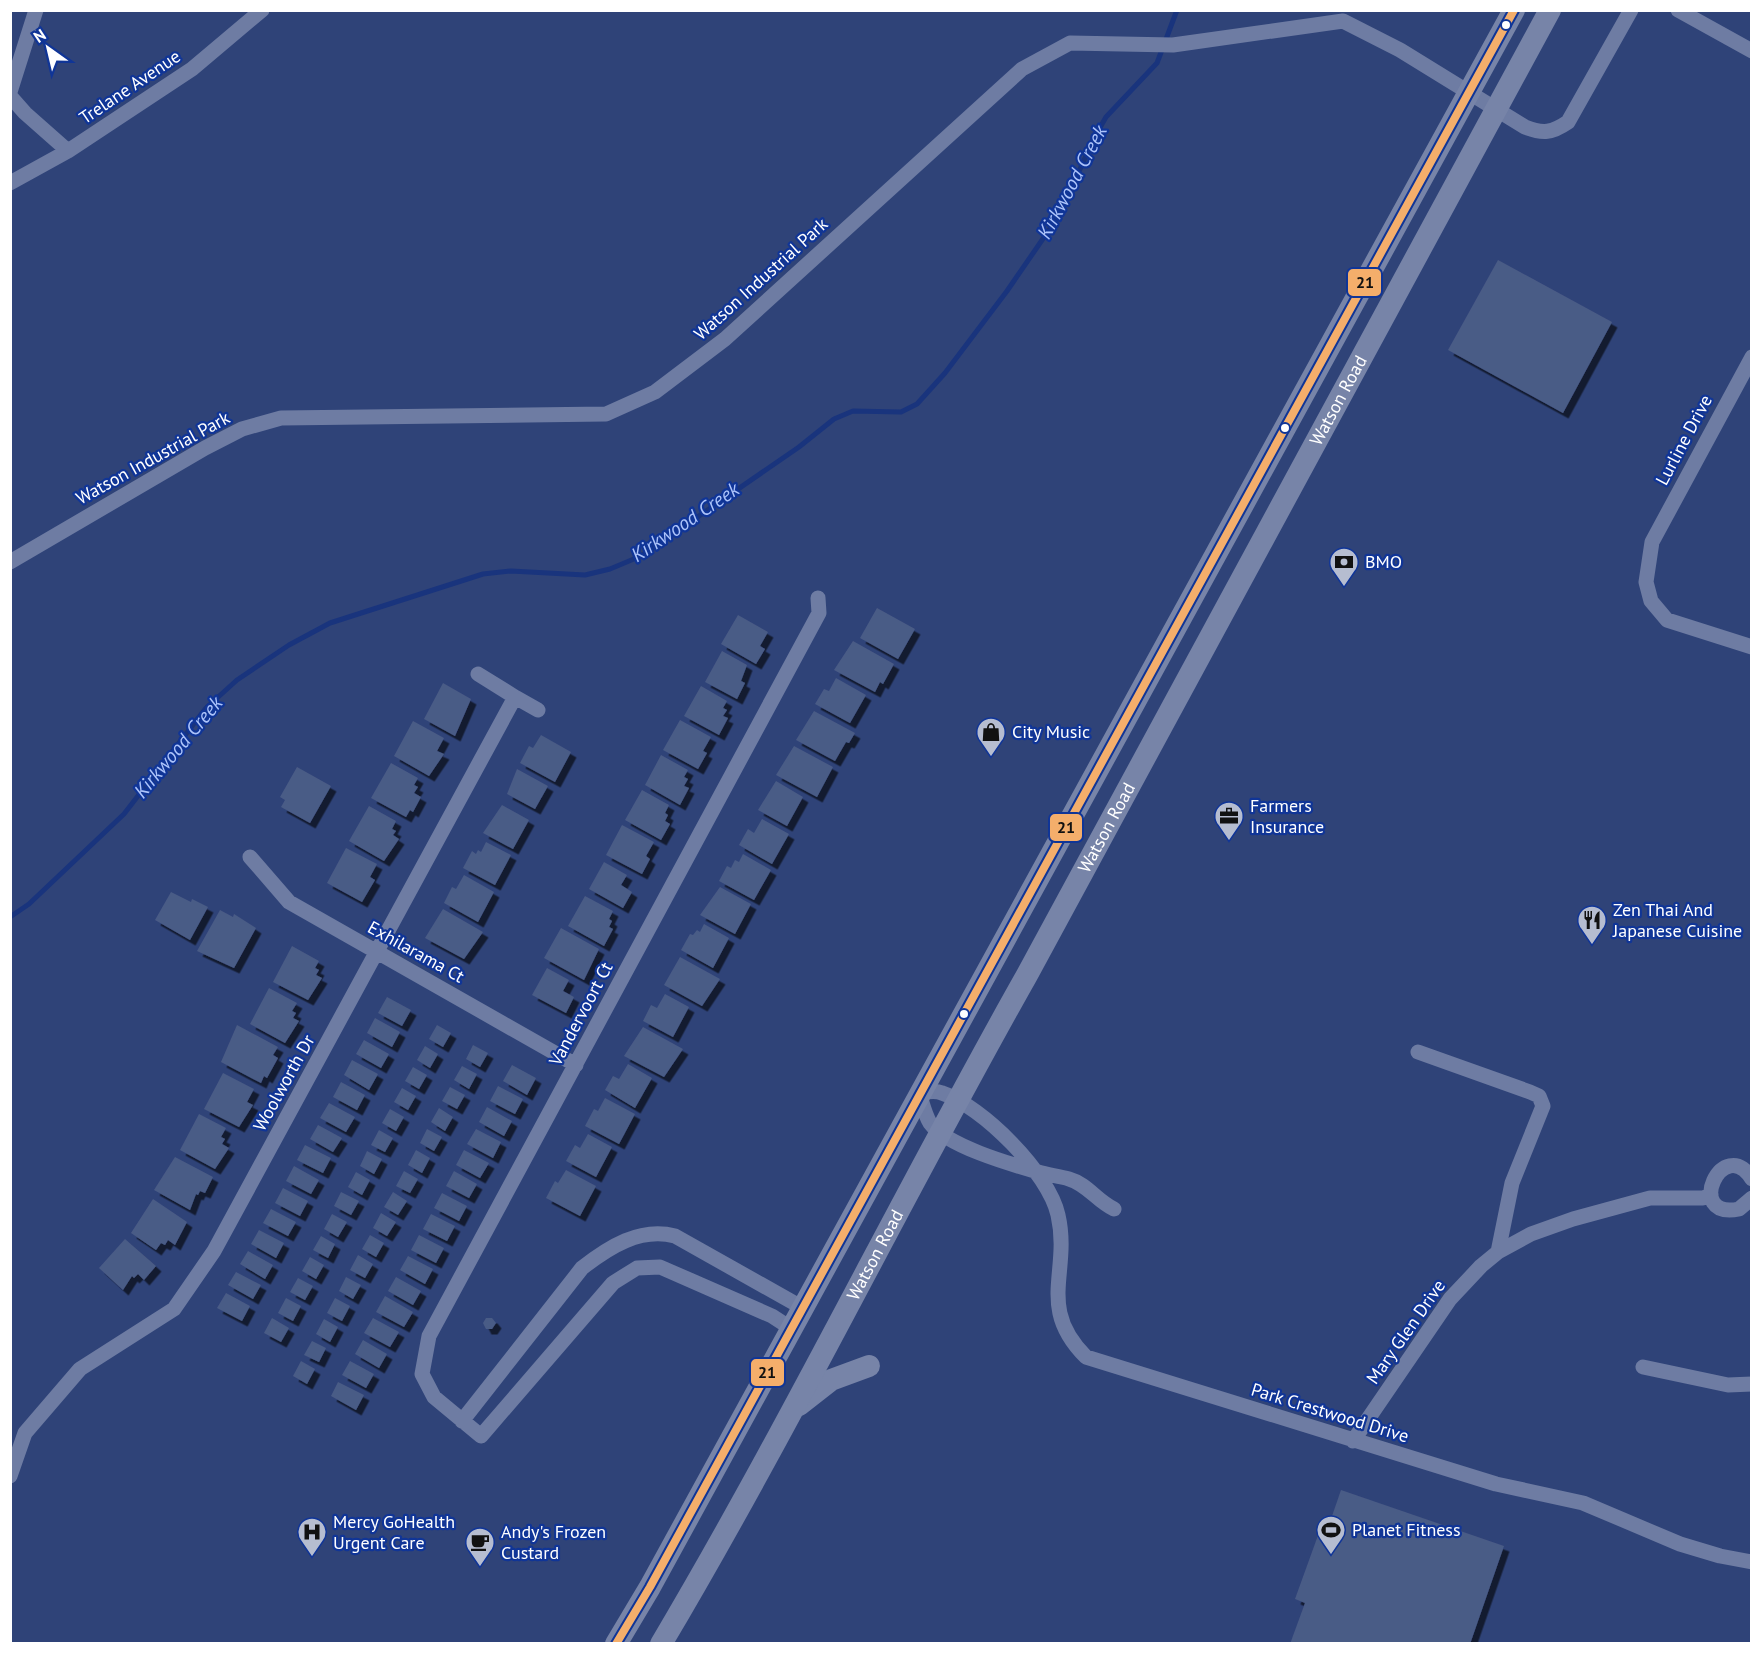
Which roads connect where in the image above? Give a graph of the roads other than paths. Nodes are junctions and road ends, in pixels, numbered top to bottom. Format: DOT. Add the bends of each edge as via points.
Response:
graph roads {
  1 [pos="36,10"];
  2 [pos="262,10"];
  3 [pos="1514,10"];
  4 [pos="1550,10"];
  5 [pos="1631,10"];
  6 [pos="1678,10"];
  7 [pos="1752,51"];
  8 [pos="1469,93"];
  9 [pos="10,94"];
  10 [pos="1496,110"];
  11 [pos="68,151"];
  12 [pos="10,183"];
  13 [pos="1752,357"];
  14 [pos="10,562"];
  15 [pos="818,598"];
  16 [pos="1752,647"];
  17 [pos="478,674"];
  18 [pos="515,697"];
  19 [pos="538,710"];
  20 [pos="250,857"];
  21 [pos="377,953"];
  22 [pos="1418,1052"];
  23 [pos="576,1065"];
  24 [pos="919,1093"];
  25 [pos="957,1099"];
  26 [pos="939,1132"];
  27 [pos="1038,1172"];
  28 [pos="1752,1179"];
  29 [pos="1711,1195"];
  30 [pos="1752,1198"];
  31 [pos="1114,1209"];
  32 [pos="1498,1252"];
  33 [pos="803,1308"];
  34 [pos="792,1329"];
  35 [pos="869,1366"];
  36 [pos="1643,1367"];
  37 [pos="1752,1384"];
  38 [pos="791,1412"];
  39 [pos="462,1421"];
  40 [pos="1353,1442"];
  41 [pos="10,1476"];
  42 [pos="1752,1562"];
  43 [pos="616,1644"];
  44 [pos="661,1644"];
  1 -- 9 [label="street"];
  2 -- 11 [label="street, Trelane Avenue" via="192,69"];
  3 -- 8 [label="main road, Watson Road"];
  4 -- 10 [label="main road, Watson Road"];
  5 -- 10 [label="street, Watson Industrial Park" via="1568,122 1553,132 1540,133"];
  6 -- 7 [label="street"];
  8 -- 10 [label="street, Watson Industrial Park"];
  8 -- 14 [label="street, Watson Industrial Park" via="1400,50 1343,21 1173,45 1070,43 1022,69 725,339 655,392 606,414 281,418 242,429 205,448"];
  8 -- 24 [label="main road, Watson Road"];
  9 -- 11 [label="street"];
  10 -- 25 [label="main road, Watson Road"];
  11 -- 12 [label="street, Trelane Avenue"];
  13 -- 16 [label="street, Lurline Drive" via="1652,542 1646,582 1651,601 1667,620"];
  15 -- 23 [label="street, Vandervoort Ct" via="819,613"];
  17 -- 18 [label="street"];
  18 -- 19 [label="street"];
  18 -- 21 [label="street, Woolworth Dr"];
  20 -- 21 [label="street, Exhilarama Ct" via="289,902"];
  21 -- 23 [label="street, Exhilarama Ct"];
  21 -- 41 [label="street, Woolworth Dr" via="214,1251 174,1309 80,1369 25,1433"];
  22 -- 32 [label="street" via="1539,1096 1543,1106 1512,1183"];
  23 -- 39 [label="street, Vandervoort Ct" via="429,1336 422,1374 434,1397"];
  24 -- 25 [label="street, Park Crestwood Drive" via="939,1092"];
  24 -- 26 [label="street" via="929,1121"];
  24 -- 33 [label="main road, Watson Road"];
  25 -- 26 [label="main road, Watson Road"];
  25 -- 27 [label="street, Park Crestwood Drive" via="979,1111"];
  26 -- 27 [label="street" via="962,1145"];
  26 -- 38 [label="main road, Watson Road"];
  27 -- 31 [label="street" via="1083,1185"];
  27 -- 40 [label="street, Park Crestwood Drive" via="1058,1216 1057,1289 1061,1323 1086,1357"];
  28 -- 29 [label="street" via="1743,1169 1721,1170 1712,1181"];
  29 -- 30 [label="street" via="1719,1207 1732,1211 1746,1206"];
  29 -- 32 [label="street, Mary Glen Drive" via="1650,1198 1531,1234"];
  32 -- 40 [label="street, Mary Glen Drive" via="1450,1299"];
  33 -- 34 [label="main road, Watson Road"];
  33 -- 39 [label="street" via="675,1236 637,1236 607,1248 582,1268"];
  34 -- 39 [label="street, Vandervoort Ct" via="772,1316 660,1268 637,1268 613,1283 481,1436"];
  34 -- 43 [label="main road, Watson Road"];
  35 -- 38 [label="main road" via="831,1380"];
  36 -- 37 [label="street" via="1728,1385"];
  38 -- 44 [label="main road, Watson Road"];
  40 -- 42 [label="street, Park Crestwood Drive" via="1496,1484 1583,1503 1680,1544"];
}
